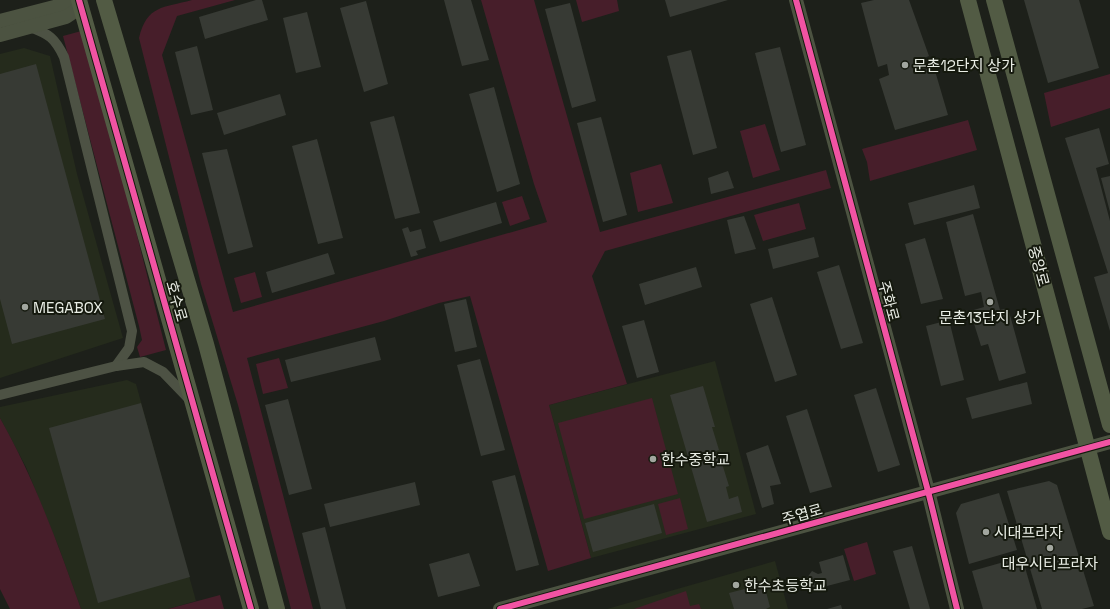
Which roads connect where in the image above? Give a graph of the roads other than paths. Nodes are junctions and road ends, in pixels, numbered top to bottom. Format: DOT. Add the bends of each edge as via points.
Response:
graph roads {
  1 [pos="41,0"];
  2 [pos="104,0"];
  3 [pos="796,0"];
  4 [pos="968,0"];
  5 [pos="994,0"];
  6 [pos="80,4"];
  7 [pos="0,21"];
  8 [pos="27,21"];
  9 [pos="0,35"];
  10 [pos="116,366"];
  11 [pos="0,395"];
  12 [pos="192,403"];
  13 [pos="1110,425"];
  14 [pos="1110,442"];
  15 [pos="1087,449"];
  16 [pos="928,492"];
  17 [pos="1110,532"];
  18 [pos="251,609"];
  19 [pos="276,609"];
  20 [pos="500,609"];
  21 [pos="957,609"];
  1 -- 8 [label="street"];
  2 -- 6 [label="main road"];
  2 -- 19 [label="main road, 호수로" via="206,344"];
  3 -- 16 [label="street, 주화로"];
  4 -- 15 [label="main road, 중앙로"];
  5 -- 13 [label="main road, 중앙로"];
  6 -- 8 [label="street" via="62,5"];
  6 -- 12 [label="main road, 호수로"];
  7 -- 8 [label="street"];
  8 -- 9 [label="street"];
  8 -- 10 [label="street" via="56,41 66,64 132,331 129,348"];
  10 -- 11 [label="street"];
  10 -- 12 [label="street" via="144,362 163,372"];
  12 -- 18 [label="main road, 호수로"];
  14 -- 15 [label="street, 주엽로"];
  15 -- 16 [label="street, 주엽로"];
  15 -- 17 [label="main road, 중앙로"];
  16 -- 20 [label="street, 주엽로"];
  16 -- 21 [label="street, 주화로"];
}
